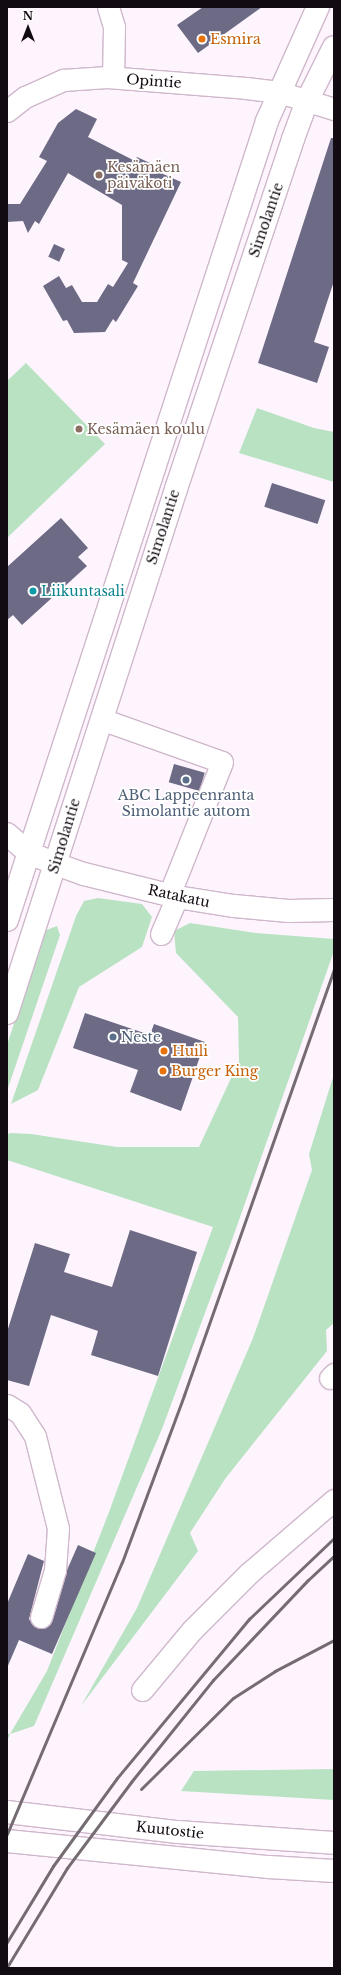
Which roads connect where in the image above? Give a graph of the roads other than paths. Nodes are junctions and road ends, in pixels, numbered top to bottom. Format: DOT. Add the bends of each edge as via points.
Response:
graph roads {
  1 [pos="108,7"];
  2 [pos="318,7"];
  3 [pos="334,47"];
  4 [pos="113,78"];
  5 [pos="279,92"];
  6 [pos="307,101"];
  7 [pos="334,109"];
  8 [pos="7,111"];
  9 [pos="101,719"];
  10 [pos="7,834"];
  11 [pos="29,853"];
  12 [pos="56,864"];
  13 [pos="173,896"];
  14 [pos="334,910"];
  15 [pos="7,920"];
  16 [pos="161,934"];
  17 [pos="7,1014"];
  18 [pos="7,1405"];
  19 [pos="334,1500"];
  20 [pos="41,1617"];
  21 [pos="142,1690"];
  22 [pos="7,1806"];
  23 [pos="7,1812"];
  24 [pos="178,1832"];
  25 [pos="7,1841"];
  26 [pos="334,1843"];
  27 [pos="334,1871"];
  1 -- 4 [label="street" via="114,27"];
  2 -- 5 [label="main road, Simolantie"];
  3 -- 6 [label="main road, Simolantie"];
  4 -- 5 [label="street, Opintie"];
  4 -- 8 [label="street, Opintie" via="63,80 25,97"];
  5 -- 6 [label="street, Opintie"];
  5 -- 11 [label="main road, Simolantie" via="267,121"];
  6 -- 7 [label="street, Opintie"];
  6 -- 9 [label="main road, Simolantie"];
  9 -- 12 [label="main road, Simolantie"];
  9 -- 13 [label="street" via="222,762"];
  10 -- 11 [label="main road, Ratakatu"];
  11 -- 12 [label="main road, Ratakatu"];
  11 -- 15 [label="main road, Simolantie"];
  12 -- 13 [label="main road, Ratakatu" via="84,874"];
  12 -- 17 [label="main road, Simolantie"];
  13 -- 14 [label="main road, Ratakatu" via="234,906 281,910"];
  13 -- 16 [label="street"];
  18 -- 20 [label="street" via="20,1413 36,1436 58,1528 55,1570"];
  19 -- 21 [label="street" via="249,1573 192,1630"];
  22 -- 24 [label="main road"];
  23 -- 24 [label="main road, Kuutostie"];
  24 -- 26 [label="main road, Kuutostie"];
  25 -- 27 [label="main road, Kuutostie"];
}
